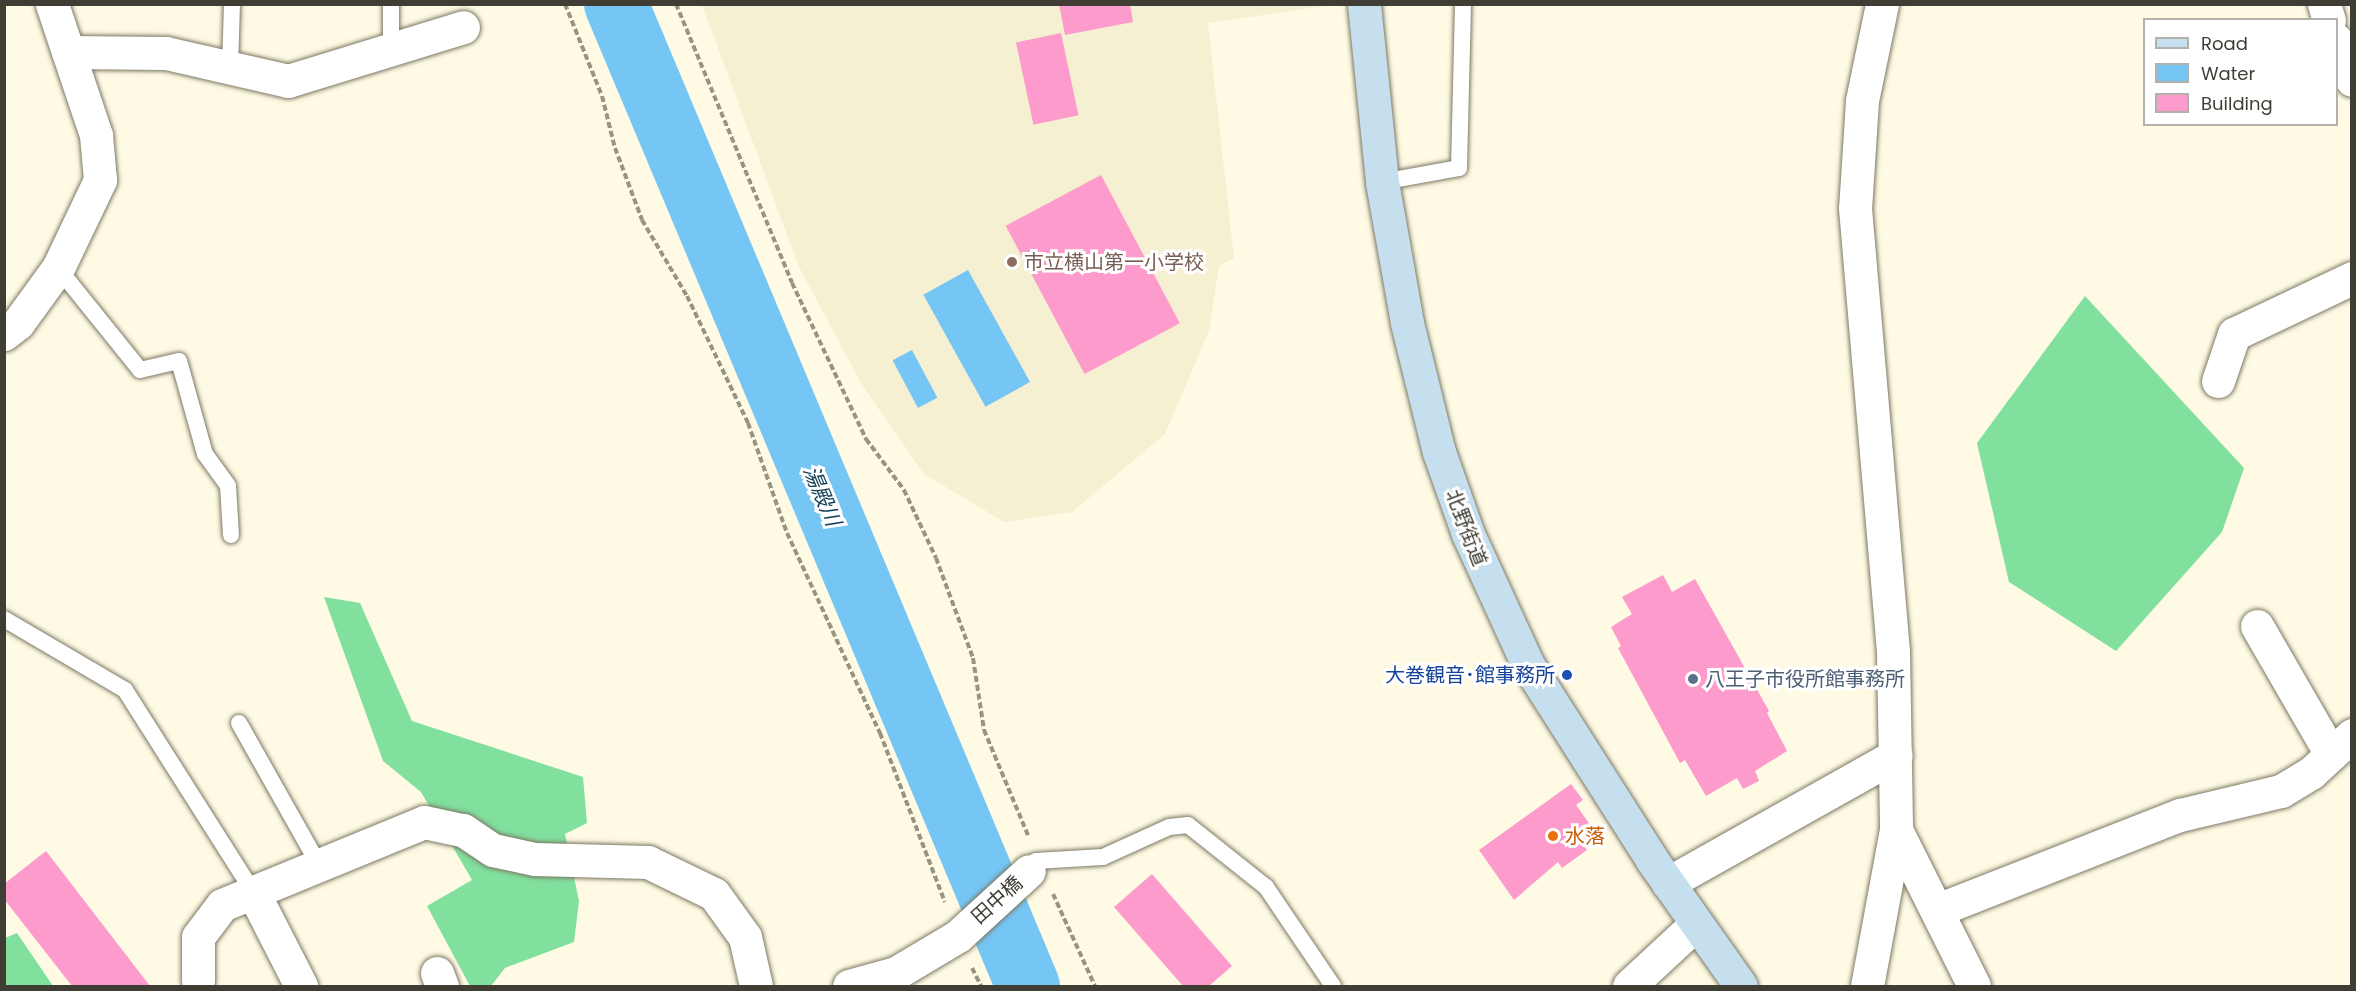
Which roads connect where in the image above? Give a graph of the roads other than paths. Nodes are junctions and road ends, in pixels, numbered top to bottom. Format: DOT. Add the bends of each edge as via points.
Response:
graph roads {
  1 [pos="52,4"];
  2 [pos="232,4"];
  3 [pos="391,4"];
  4 [pos="1364,4"];
  5 [pos="1463,4"];
  6 [pos="1882,4"];
  7 [pos="463,27"];
  8 [pos="2338,42"];
  9 [pos="391,49"];
  10 [pos="68,52"];
  11 [pos="230,68"];
  12 [pos="2352,80"];
  13 [pos="1382,182"];
  14 [pos="58,268"];
  15 [pos="2352,278"];
  16 [pos="4,334"];
  17 [pos="2218,381"];
  18 [pos="231,535"];
  19 [pos="4,620"];
  20 [pos="2257,626"];
  21 [pos="239,723"];
  22 [pos="2341,745"];
  23 [pos="1896,755"];
  24 [pos="1896,830"];
  25 [pos="319,865"];
  26 [pos="1032,866"];
  27 [pos="1668,883"];
  28 [pos="253,892"];
  29 [pos="1937,910"];
  30 [pos="1696,924"];
  31 [pos="198,980"];
  32 [pos="301,987"];
  33 [pos="756,987"];
  34 [pos="849,987"];
  35 [pos="1333,987"];
  36 [pos="1629,987"];
  37 [pos="1741,987"];
  38 [pos="1867,987"];
  39 [pos="1974,987"];
  1 -- 10 [label="street"];
  2 -- 11 [label="lane"];
  3 -- 9 [label="lane"];
  4 -- 13 [label="main road, 北野街道"];
  5 -- 13 [label="lane" via="1459,168"];
  6 -- 23 [label="street" via="1863,101 1855,208 1893,652"];
  7 -- 9 [label="street"];
  8 -- 12 [label="street"];
  9 -- 11 [label="street" via="288,81"];
  10 -- 11 [label="street" via="166,53"];
  10 -- 14 [label="street" via="96,135 100,180"];
  13 -- 27 [label="main road, 北野街道" via="1407,323 1428,412 1452,493 1483,572 1528,665"];
  14 -- 16 [label="street" via="18,323"];
  14 -- 18 [label="lane" via="140,370 179,361 205,454 228,486"];
  15 -- 17 [label="street" via="2234,334"];
  19 -- 28 [label="lane" via="124,690"];
  20 -- 22 [label="street"];
  21 -- 25 [label="lane"];
  22 -- 29 [label="street" via="2311,773 2281,791 2180,815"];
  23 -- 24 [label="street"];
  23 -- 27 [label="street"];
  24 -- 29 [label="street"];
  24 -- 38 [label="street"];
  25 -- 28 [label="street"];
  25 -- 33 [label="street" via="424,822 463,830 493,850 535,859 648,862 714,894 745,937"];
  26 -- 34 [label="street, 田中橋" via="961,932 896,973"];
  26 -- 35 [label="lane" via="1103,857 1169,827 1188,825 1266,887"];
  27 -- 30 [label="main road, 北野街道"];
  28 -- 31 [label="street" via="222,905 198,937"];
  28 -- 32 [label="street"];
  29 -- 39 [label="street"];
  30 -- 36 [label="street"];
  30 -- 37 [label="main road, 北野街道"];
}
